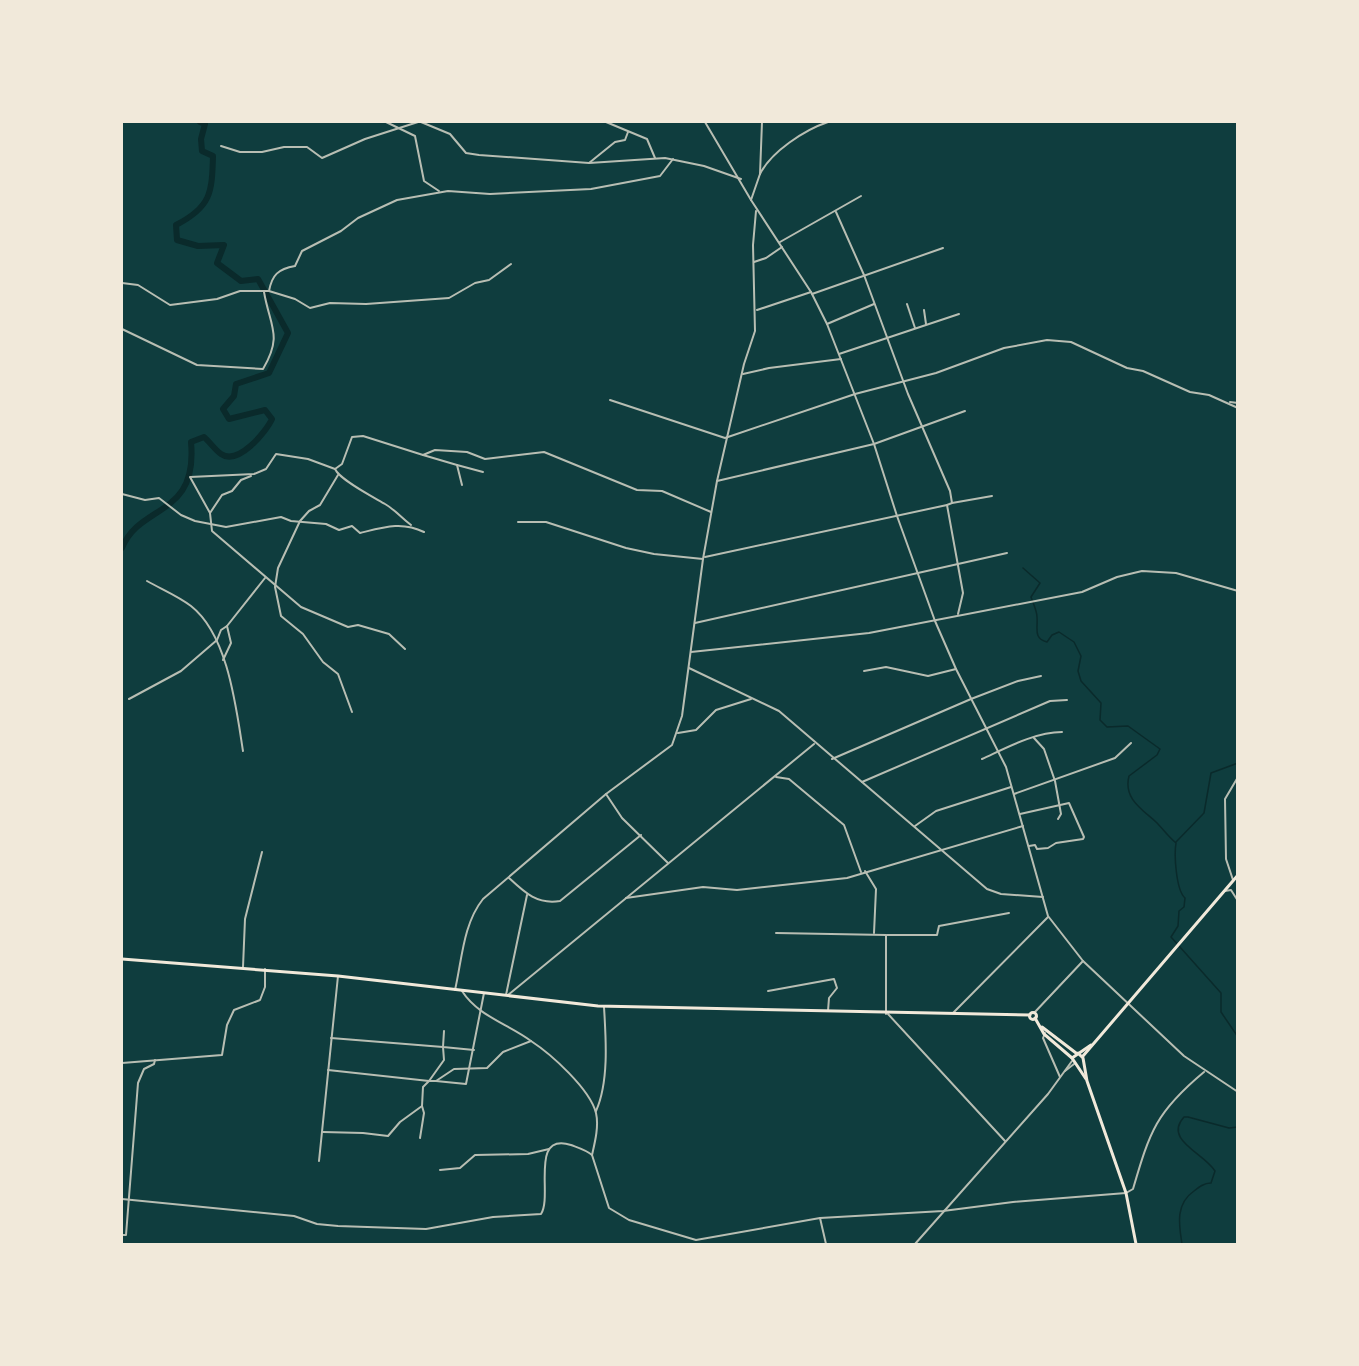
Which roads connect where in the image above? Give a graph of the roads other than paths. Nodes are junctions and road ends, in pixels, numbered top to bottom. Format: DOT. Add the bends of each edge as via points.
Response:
graph roads {
  1 [pos="386,122"];
  2 [pos="420,122"];
  3 [pos="606,122"];
  4 [pos="705,122"];
  5 [pos="762,122"];
  6 [pos="828,122"];
  7 [pos="397,128"];
  8 [pos="628,132"];
  9 [pos="221,146"];
  10 [pos="654,158"];
  11 [pos="673,159"];
  12 [pos="589,163"];
  13 [pos="760,174"];
  14 [pos="741,179"];
  15 [pos="440,192"];
  16 [pos="861,196"];
  17 [pos="751,200"];
  18 [pos="756,210"];
  19 [pos="836,212"];
  20 [pos="780,242"];
  21 [pos="782,247"];
  22 [pos="944,248"];
  23 [pos="754,261"];
  24 [pos="511,264"];
  25 [pos="864,275"];
  26 [pos="122,283"];
  27 [pos="269,291"];
  28 [pos="264,292"];
  29 [pos="811,293"];
  30 [pos="875,304"];
  31 [pos="907,304"];
  32 [pos="756,310"];
  33 [pos="924,310"];
  34 [pos="958,314"];
  35 [pos="827,324"];
  36 [pos="926,324"];
  37 [pos="122,328"];
  38 [pos="915,328"];
  39 [pos="887,337"];
  40 [pos="839,354"];
  41 [pos="841,359"];
  42 [pos="743,374"];
  43 [pos="903,381"];
  44 [pos="855,394"];
  45 [pos="610,400"];
  46 [pos="1227,402"];
  47 [pos="1238,403"];
  48 [pos="1238,408"];
  49 [pos="965,411"];
  50 [pos="921,428"];
  51 [pos="725,438"];
  52 [pos="874,444"];
  53 [pos="423,455"];
  54 [pos="457,465"];
  55 [pos="335,469"];
  56 [pos="483,472"];
  57 [pos="254,474"];
  58 [pos="338,475"];
  59 [pos="717,481"];
  60 [pos="462,484"];
  61 [pos="122,494"];
  62 [pos="992,496"];
  63 [pos="952,503"];
  64 [pos="947,505"];
  65 [pos="210,513"];
  66 [pos="711,513"];
  67 [pos="897,516"];
  68 [pos="300,520"];
  69 [pos="518,522"];
  70 [pos="211,523"];
  71 [pos="412,526"];
  72 [pos="424,532"];
  73 [pos="1007,553"];
  74 [pos="704,558"];
  75 [pos="958,563"];
  76 [pos="918,574"];
  77 [pos="265,578"];
  78 [pos="147,581"];
  79 [pos="275,587"];
  80 [pos="1238,591"];
  81 [pos="958,616"];
  82 [pos="935,621"];
  83 [pos="696,623"];
  84 [pos="227,626"];
  85 [pos="217,640"];
  86 [pos="405,649"];
  87 [pos="691,652"];
  88 [pos="224,660"];
  89 [pos="689,668"];
  90 [pos="956,669"];
  91 [pos="864,671"];
  92 [pos="1041,676"];
  93 [pos="129,699"];
  94 [pos="751,699"];
  95 [pos="971,699"];
  96 [pos="1067,700"];
  97 [pos="352,712"];
  98 [pos="985,728"];
  99 [pos="1062,732"];
  100 [pos="678,733"];
  101 [pos="1034,738"];
  102 [pos="1131,743"];
  103 [pos="814,744"];
  104 [pos="997,750"];
  105 [pos="243,751"];
  106 [pos="832,759"];
  107 [pos="982,759"];
  108 [pos="776,777"];
  109 [pos="1238,777"];
  110 [pos="1054,781"];
  111 [pos="861,782"];
  112 [pos="1011,786"];
  113 [pos="606,794"];
  114 [pos="1014,794"];
  115 [pos="1059,805"];
  116 [pos="1020,814"];
  117 [pos="1058,819"];
  118 [pos="915,826"];
  119 [pos="1023,826"];
  120 [pos="640,835"];
  121 [pos="1029,846"];
  122 [pos="938,849"];
  123 [pos="262,852"];
  124 [pos="668,863"];
  125 [pos="863,871"];
  126 [pos="1238,875"];
  127 [pos="509,878"];
  128 [pos="1233,880"];
  129 [pos="1224,891"];
  130 [pos="527,895"];
  131 [pos="1043,897"];
  132 [pos="626,898"];
  133 [pos="1238,901"];
  134 [pos="1009,913"];
  135 [pos="1048,916"];
  136 [pos="776,933"];
  137 [pos="874,934"];
  138 [pos="886,935"];
  139 [pos="122,959"];
  140 [pos="1083,961"];
  141 [pos="243,968"];
  142 [pos="265,969"];
  143 [pos="338,976"];
  144 [pos="455,990"];
  145 [pos="462,991"];
  146 [pos="768,991"];
  147 [pos="484,993"];
  148 [pos="507,995"];
  149 [pos="1130,1002"];
  150 [pos="604,1006"];
  151 [pos="828,1011"];
  152 [pos="481,1012"];
  153 [pos="1034,1013"];
  154 [pos="887,1014"];
  155 [pos="951,1015"];
  156 [pos="1030,1015"];
  157 [pos="1035,1018"];
  158 [pos="444,1031"];
  159 [pos="1046,1033"];
  160 [pos="331,1038"];
  161 [pos="1054,1040"];
  162 [pos="531,1041"];
  163 [pos="1093,1043"];
  164 [pos="443,1047"];
  165 [pos="474,1050"];
  166 [pos="1077,1053"];
  167 [pos="1083,1058"];
  168 [pos="155,1060"];
  169 [pos="1074,1062"];
  170 [pos="122,1063"];
  171 [pos="470,1068"];
  172 [pos="328,1070"];
  173 [pos="1204,1072"];
  174 [pos="1060,1077"];
  175 [pos="429,1081"];
  176 [pos="436,1081"];
  177 [pos="1087,1081"];
  178 [pos="1238,1092"];
  179 [pos="422,1106"];
  180 [pos="596,1111"];
  181 [pos="323,1132"];
  182 [pos="420,1138"];
  183 [pos="1005,1141"];
  184 [pos="549,1149"];
  185 [pos="592,1155"];
  186 [pos="319,1161"];
  187 [pos="440,1170"];
  188 [pos="1126,1193"];
  189 [pos="122,1199"];
  190 [pos="128,1200"];
  191 [pos="943,1211"];
  192 [pos="820,1218"];
  193 [pos="122,1235"];
  194 [pos="826,1245"];
  195 [pos="915,1245"];
  196 [pos="1136,1245"];
  1 -- 7 [label="street"];
  2 -- 7 [label="street"];
  2 -- 12 [label="street" via="450,134 466,153"];
  3 -- 8 [label="street"];
  4 -- 14 [label="street"];
  5 -- 13 [label="street"];
  6 -- 13 [label="street" via="775,155"];
  7 -- 9 [label="street" via="322,158 307,147 284,147 262,153"];
  7 -- 15 [label="street" via="415,136 424,181"];
  8 -- 10 [label="street" via="647,139"];
  8 -- 12 [label="street" via="625,140 615,142"];
  10 -- 11 [label="street"];
  10 -- 12 [label="street"];
  11 -- 14 [label="street"];
  11 -- 15 [label="street" via="660,176 591,189"];
  13 -- 17 [label="street"];
  14 -- 17 [label="street"];
  15 -- 27 [label="street" via="397,200 358,218 302,251 295,267 282,269 271,278"];
  16 -- 19 [label="street"];
  17 -- 18 [label="street"];
  18 -- 20 [label="street"];
  18 -- 23 [label="street"];
  19 -- 20 [label="street"];
  19 -- 25 [label="street"];
  20 -- 21 [label="street"];
  21 -- 23 [label="street"];
  21 -- 29 [label="street"];
  22 -- 25 [label="street"];
  23 -- 32 [label="street"];
  24 -- 27 [label="street" via="448,298 330,303 310,308 295,298"];
  25 -- 29 [label="street"];
  25 -- 30 [label="street"];
  26 -- 28 [label="street" via="138,285 170,304 217,299 240,291"];
  27 -- 28 [label="street"];
  28 -- 37 [label="street" via="275,331 274,351 263,369 197,365"];
  29 -- 32 [label="street"];
  29 -- 35 [label="street"];
  30 -- 35 [label="street"];
  30 -- 39 [label="street"];
  31 -- 38 [label="street"];
  32 -- 42 [label="street" via="755,330"];
  33 -- 36 [label="street"];
  34 -- 36 [label="street"];
  35 -- 40 [label="street"];
  36 -- 38 [label="street"];
  38 -- 39 [label="street"];
  39 -- 40 [label="street"];
  39 -- 43 [label="street"];
  40 -- 41 [label="street"];
  41 -- 42 [label="street"];
  41 -- 44 [label="street"];
  42 -- 51 [label="street"];
  43 -- 44 [label="street"];
  43 -- 46 [label="street" via="1018,344 1059,340 1080,345 1190,392"];
  43 -- 50 [label="street"];
  44 -- 51 [label="street"];
  44 -- 52 [label="street"];
  45 -- 51 [label="street"];
  46 -- 47 [label="street"];
  46 -- 48 [label="street"];
  49 -- 50 [label="street"];
  50 -- 52 [label="street"];
  50 -- 63 [label="street" via="938,460"];
  51 -- 59 [label="street"];
  52 -- 59 [label="street"];
  52 -- 67 [label="street"];
  53 -- 54 [label="street"];
  53 -- 55 [label="street" via="363,436 352,437 342,464"];
  53 -- 66 [label="street" via="435,450 467,452 485,459 544,452 637,490 662,491"];
  54 -- 56 [label="street"];
  54 -- 60 [label="street"];
  55 -- 57 [label="street" via="308,459 276,454 266,469"];
  55 -- 58 [label="street"];
  57 -- 65 [label="street" via="222,495"];
  57 -- 65 [label="street" via="190,477"];
  58 -- 68 [label="street" via="320,505"];
  58 -- 71 [label="street"];
  59 -- 66 [label="street"];
  61 -- 70 [label="street" via="145,500 159,498 181,515"];
  62 -- 63 [label="street"];
  63 -- 64 [label="street"];
  64 -- 67 [label="street"];
  64 -- 75 [label="street"];
  65 -- 70 [label="street"];
  66 -- 74 [label="street"];
  67 -- 74 [label="street"];
  67 -- 76 [label="street"];
  68 -- 70 [label="street" via="268,518 226,527"];
  68 -- 71 [label="street" via="339,530 352,526 360,533 394,524"];
  68 -- 79 [label="street" via="278,568"];
  69 -- 74 [label="street" via="552,523 654,554"];
  70 -- 77 [label="street" via="212,531"];
  71 -- 72 [label="street"];
  73 -- 75 [label="street"];
  74 -- 83 [label="street"];
  75 -- 76 [label="street"];
  75 -- 81 [label="street" via="963,593"];
  76 -- 82 [label="street"];
  76 -- 83 [label="street"];
  77 -- 79 [label="street"];
  77 -- 84 [label="street"];
  78 -- 85 [label="street" via="192,607"];
  79 -- 86 [label="street" via="301,607 348,627 358,625 389,634"];
  79 -- 97 [label="street" via="281,616 303,634 322,662 338,674"];
  80 -- 81 [label="street" via="1162,570 1117,577 1082,592"];
  81 -- 82 [label="street"];
  82 -- 87 [label="street" via="837,638"];
  82 -- 90 [label="street"];
  83 -- 87 [label="street"];
  84 -- 85 [label="street"];
  84 -- 88 [label="street" via="231,643"];
  85 -- 88 [label="street"];
  85 -- 93 [label="street" via="181,671"];
  87 -- 89 [label="street"];
  88 -- 105 [label="street"];
  89 -- 94 [label="street"];
  89 -- 100 [label="street"];
  90 -- 91 [label="street" via="928,676 886,666"];
  90 -- 95 [label="street"];
  92 -- 95 [label="street"];
  94 -- 100 [label="street" via="716,710 696,730"];
  94 -- 103 [label="street" via="779,711"];
  95 -- 98 [label="street"];
  95 -- 106 [label="street"];
  96 -- 98 [label="street" via="1050,701"];
  98 -- 104 [label="street"];
  98 -- 111 [label="street"];
  99 -- 101 [label="street"];
  100 -- 113 [label="street" via="672,745"];
  101 -- 104 [label="street"];
  101 -- 110 [label="street" via="1044,749"];
  102 -- 110 [label="street" via="1115,758"];
  103 -- 106 [label="street"];
  103 -- 108 [label="street"];
  104 -- 107 [label="street"];
  104 -- 112 [label="street"];
  106 -- 111 [label="street"];
  108 -- 124 [label="street"];
  108 -- 125 [label="street" via="789,779 844,825"];
  109 -- 128 [label="street" via="1225,799 1226,859"];
  110 -- 114 [label="street"];
  110 -- 115 [label="street"];
  111 -- 118 [label="street"];
  112 -- 114 [label="street"];
  112 -- 118 [label="street" via="936,811"];
  113 -- 120 [label="street" via="612,807"];
  113 -- 127 [label="street"];
  114 -- 116 [label="street"];
  115 -- 116 [label="street"];
  115 -- 117 [label="street" via="1062,814"];
  115 -- 121 [label="street" via="1069,803 1084,838 1043,849"];
  116 -- 119 [label="street"];
  118 -- 122 [label="street"];
  119 -- 121 [label="street"];
  119 -- 122 [label="street"];
  120 -- 124 [label="street"];
  120 -- 130 [label="street" via="560,901 542,902"];
  121 -- 131 [label="street"];
  122 -- 125 [label="street"];
  122 -- 131 [label="street" via="993,892"];
  123 -- 141 [label="street" via="245,919"];
  124 -- 132 [label="street"];
  125 -- 132 [label="street" via="839,879 736,890 703,887"];
  125 -- 137 [label="street" via="876,889"];
  126 -- 128 [label="main road"];
  127 -- 130 [label="street"];
  127 -- 144 [label="street" via="473,912"];
  128 -- 129 [label="main road"];
  129 -- 133 [label="street" via="1230,890"];
  129 -- 149 [label="main road"];
  130 -- 148 [label="street"];
  131 -- 135 [label="street"];
  132 -- 148 [label="street"];
  134 -- 138 [label="street" via="939,926 937,935"];
  135 -- 140 [label="street"];
  135 -- 155 [label="street"];
  136 -- 137 [label="street"];
  137 -- 138 [label="street"];
  138 -- 154 [label="street"];
  139 -- 141 [label="main road"];
  140 -- 149 [label="street"];
  140 -- 153 [label="street"];
  141 -- 142 [label="main road"];
  142 -- 143 [label="main road"];
  142 -- 168 [label="street" via="260,1000 231,1014 222,1055"];
  143 -- 144 [label="main road"];
  143 -- 160 [label="street"];
  144 -- 145 [label="main road"];
  145 -- 147 [label="main road"];
  145 -- 152 [label="street"];
  146 -- 151 [label="street" via="834,979 837,988 829,998"];
  147 -- 148 [label="main road"];
  147 -- 152 [label="street"];
  148 -- 150 [label="main road"];
  149 -- 163 [label="main road"];
  149 -- 173 [label="street"];
  150 -- 151 [label="main road"];
  150 -- 180 [label="street" via="606,1051 601,1100"];
  151 -- 154 [label="main road"];
  152 -- 162 [label="street"];
  152 -- 165 [label="street"];
  153 -- 156 [label="main road"];
  153 -- 157 [label="main road"];
  154 -- 155 [label="main road"];
  154 -- 183 [label="street"];
  155 -- 156 [label="main road"];
  156 -- 157 [label="main road"];
  157 -- 159 [label="main road"];
  158 -- 164 [label="street"];
  159 -- 161 [label="main road"];
  159 -- 174 [label="street" via="1047,1050"];
  160 -- 164 [label="street"];
  160 -- 172 [label="street"];
  161 -- 166 [label="main road"];
  161 -- 169 [label="main road"];
  162 -- 171 [label="street" via="503,1052 487,1068"];
  162 -- 180 [label="street" via="564,1067"];
  163 -- 166 [label="main road"];
  163 -- 167 [label="main road"];
  164 -- 165 [label="street"];
  164 -- 175 [label="street" via="444,1060"];
  165 -- 171 [label="street"];
  166 -- 167 [label="main road"];
  166 -- 169 [label="main road"];
  167 -- 169 [label="main road"];
  167 -- 177 [label="main road"];
  168 -- 170 [label="street"];
  168 -- 190 [label="street" via="138,1083"];
  169 -- 174 [label="street"];
  169 -- 177 [label="main road"];
  171 -- 176 [label="street" via="454,1069"];
  171 -- 176 [label="street" via="466,1084"];
  172 -- 175 [label="street"];
  172 -- 181 [label="street"];
  173 -- 178 [label="street"];
  173 -- 188 [label="street" via="1162,1113 1152,1129 1133,1189"];
  174 -- 183 [label="street"];
  175 -- 176 [label="street"];
  175 -- 179 [label="street" via="423,1087"];
  177 -- 188 [label="main road"];
  179 -- 181 [label="street" via="388,1137"];
  179 -- 182 [label="street"];
  180 -- 185 [label="street"];
  181 -- 186 [label="street"];
  183 -- 191 [label="street"];
  184 -- 185 [label="street" via="563,1143"];
  184 -- 187 [label="street" via="528,1154 475,1155 460,1168"];
  184 -- 190 [label="street" via="544,1163 545,1199 541,1214 471,1220 440,1228 338,1227 294,1216"];
  185 -- 192 [label="street" via="609,1208 629,1220 686,1239"];
  188 -- 191 [label="street"];
  188 -- 196 [label="main road"];
  189 -- 190 [label="street"];
  190 -- 193 [label="street" via="126,1235"];
  191 -- 192 [label="street"];
  191 -- 195 [label="street"];
  192 -- 194 [label="street"];
}
